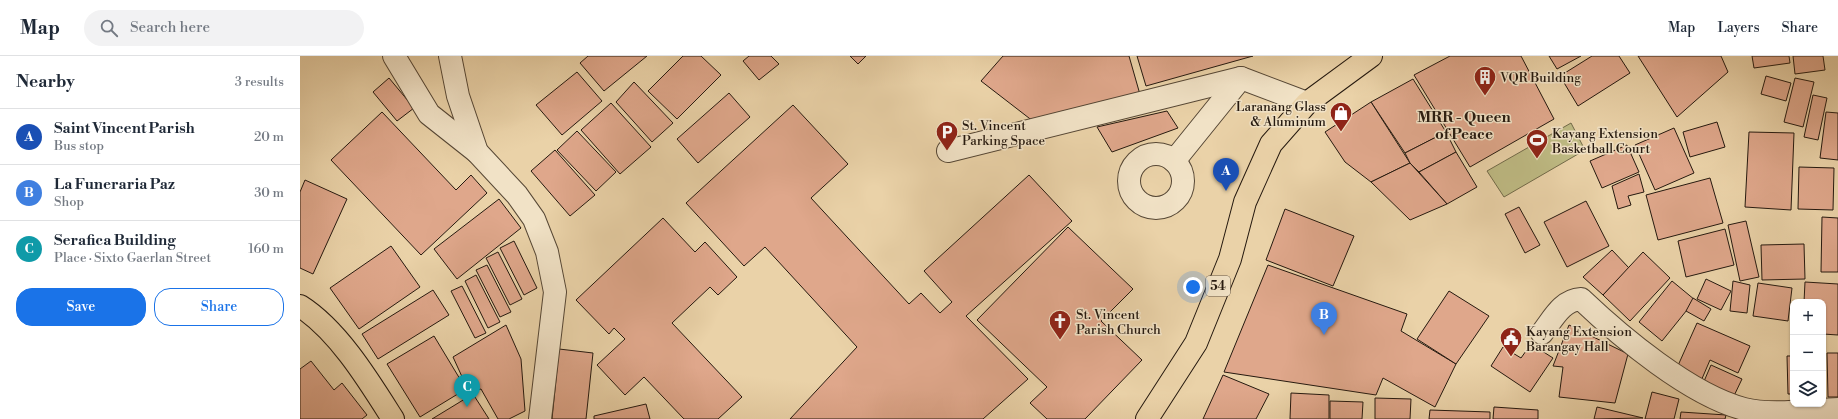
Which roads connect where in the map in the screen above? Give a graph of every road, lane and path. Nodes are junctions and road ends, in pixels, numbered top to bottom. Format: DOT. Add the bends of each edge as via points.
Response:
graph roads {
  1 [pos="394,56"];
  2 [pos="450,56"];
  3 [pos="1371,56"];
  4 [pos="1241,78"];
  5 [pos="1307,103"];
  6 [pos="948,151"];
  7 [pos="477,152"];
  8 [pos="1174,161"];
  9 [pos="300,306"];
  10 [pos="1542,333"];
  11 [pos="1838,409"];
  12 [pos="393,419"];
  13 [pos="540,419"];
  14 [pos="1146,419"];
  1 -- 7 [label="street" via="429,114"];
  2 -- 7 [label="street" via="458,96"];
  3 -- 5 [label="main road, 54"];
  4 -- 5 [label="street"];
  4 -- 6 [label="street"];
  4 -- 8 [label="street"];
  5 -- 14 [label="main road, 54" via="1271,144 1245,202 1230,259 1196,343"];
  7 -- 13 [label="street" via="517,195 534,219 547,252 555,292"];
  9 -- 12 [label="main road" via="315,315 361,369"];
  10 -- 11 [label="street" via="1564,305 1572,300 1581,299 1663,367 1710,396 1744,409 1779,412"];
}
